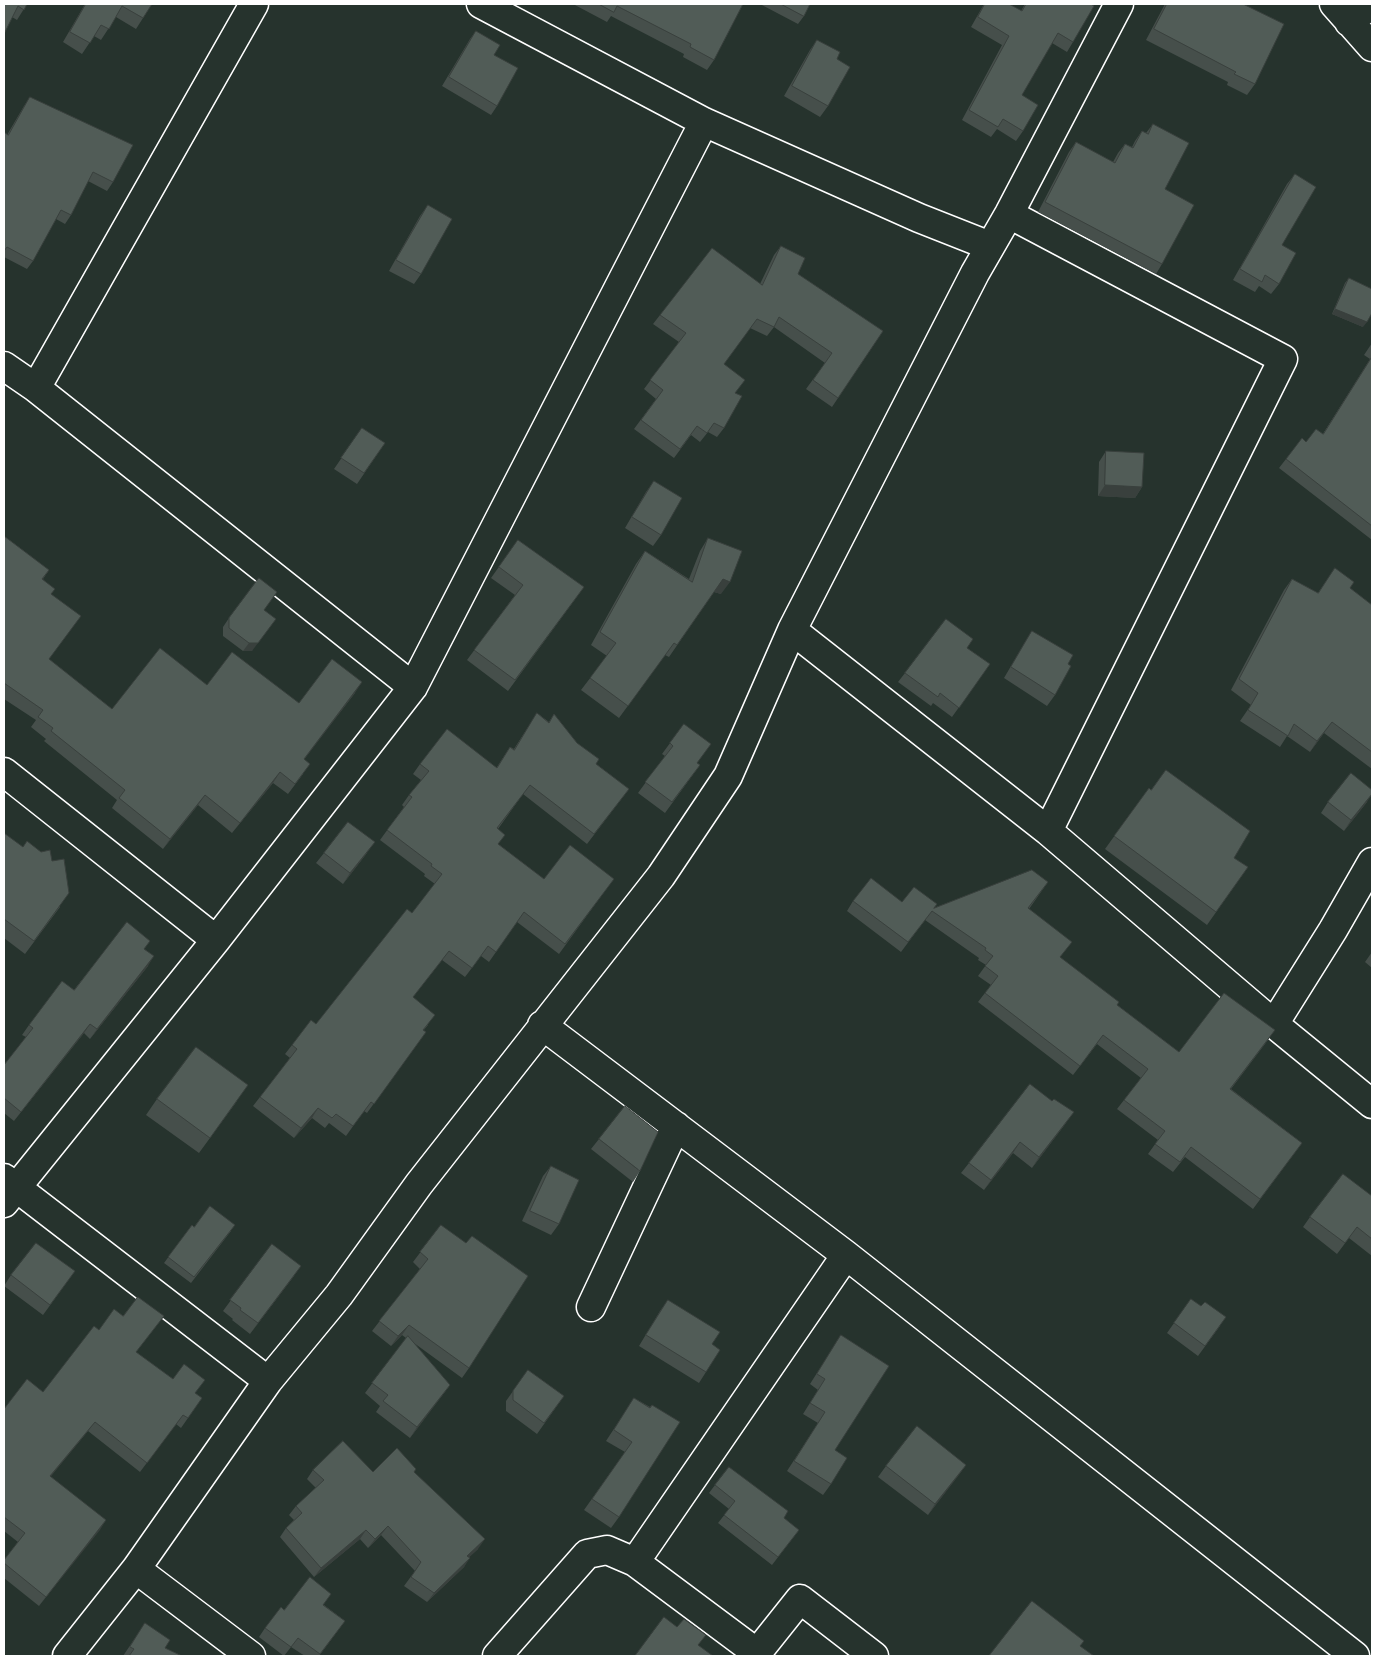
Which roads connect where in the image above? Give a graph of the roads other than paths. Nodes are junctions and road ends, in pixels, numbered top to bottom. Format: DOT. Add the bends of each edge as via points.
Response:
graph roads {
  1 [pos="254,4"];
  2 [pos="481,4"];
  3 [pos="1119,4"];
  4 [pos="1372,4"];
  5 [pos="1342,13"];
  6 [pos="1372,47"];
  7 [pos="704,122"];
  8 [pos="1009,214"];
  9 [pos="990,246"];
  10 [pos="4,366"];
  11 [pos="36,388"];
  12 [pos="792,630"];
  13 [pos="413,687"];
  14 [pos="4,772"];
  15 [pos="1048,831"];
  16 [pos="1372,862"];
  17 [pos="216,940"];
  18 [pos="1274,1024"];
  19 [pos="542,1025"];
  20 [pos="1372,1104"];
  21 [pos="676,1126"];
  22 [pos="8,1189"];
  23 [pos="846,1255"];
  24 [pos="592,1307"];
  25 [pos="268,1381"];
  26 [pos="635,1562"];
  27 [pos="136,1569"];
  28 [pos="67,1656"];
  29 [pos="251,1656"];
  30 [pos="497,1656"];
  31 [pos="874,1656"];
  32 [pos="1355,1656"];
  1 -- 11 [label="street"];
  2 -- 7 [label="street"];
  3 -- 8 [label="street"];
  4 -- 5 [label="street"];
  5 -- 6 [label="street"];
  7 -- 9 [label="street" via="919,218"];
  7 -- 13 [label="street"];
  8 -- 9 [label="street"];
  8 -- 15 [label="street" via="1283,359"];
  9 -- 12 [label="street"];
  10 -- 11 [label="street"];
  11 -- 13 [label="street"];
  12 -- 15 [label="street"];
  12 -- 19 [label="street" via="728,776 661,876"];
  13 -- 17 [label="street"];
  14 -- 17 [label="street"];
  15 -- 18 [label="street"];
  16 -- 18 [label="street"];
  17 -- 22 [label="street"];
  18 -- 20 [label="street"];
  19 -- 21 [label="street"];
  19 -- 25 [label="street" via="339,1294"];
  21 -- 23 [label="street"];
  21 -- 24 [label="street"];
  22 -- 25 [label="street"];
  23 -- 26 [label="street"];
  23 -- 32 [label="street"];
  25 -- 27 [label="street"];
  26 -- 30 [label="street" via="607,1550 587,1554"];
  26 -- 31 [label="street" via="757,1653 800,1599"];
  27 -- 28 [label="street"];
  27 -- 29 [label="street"];
}
